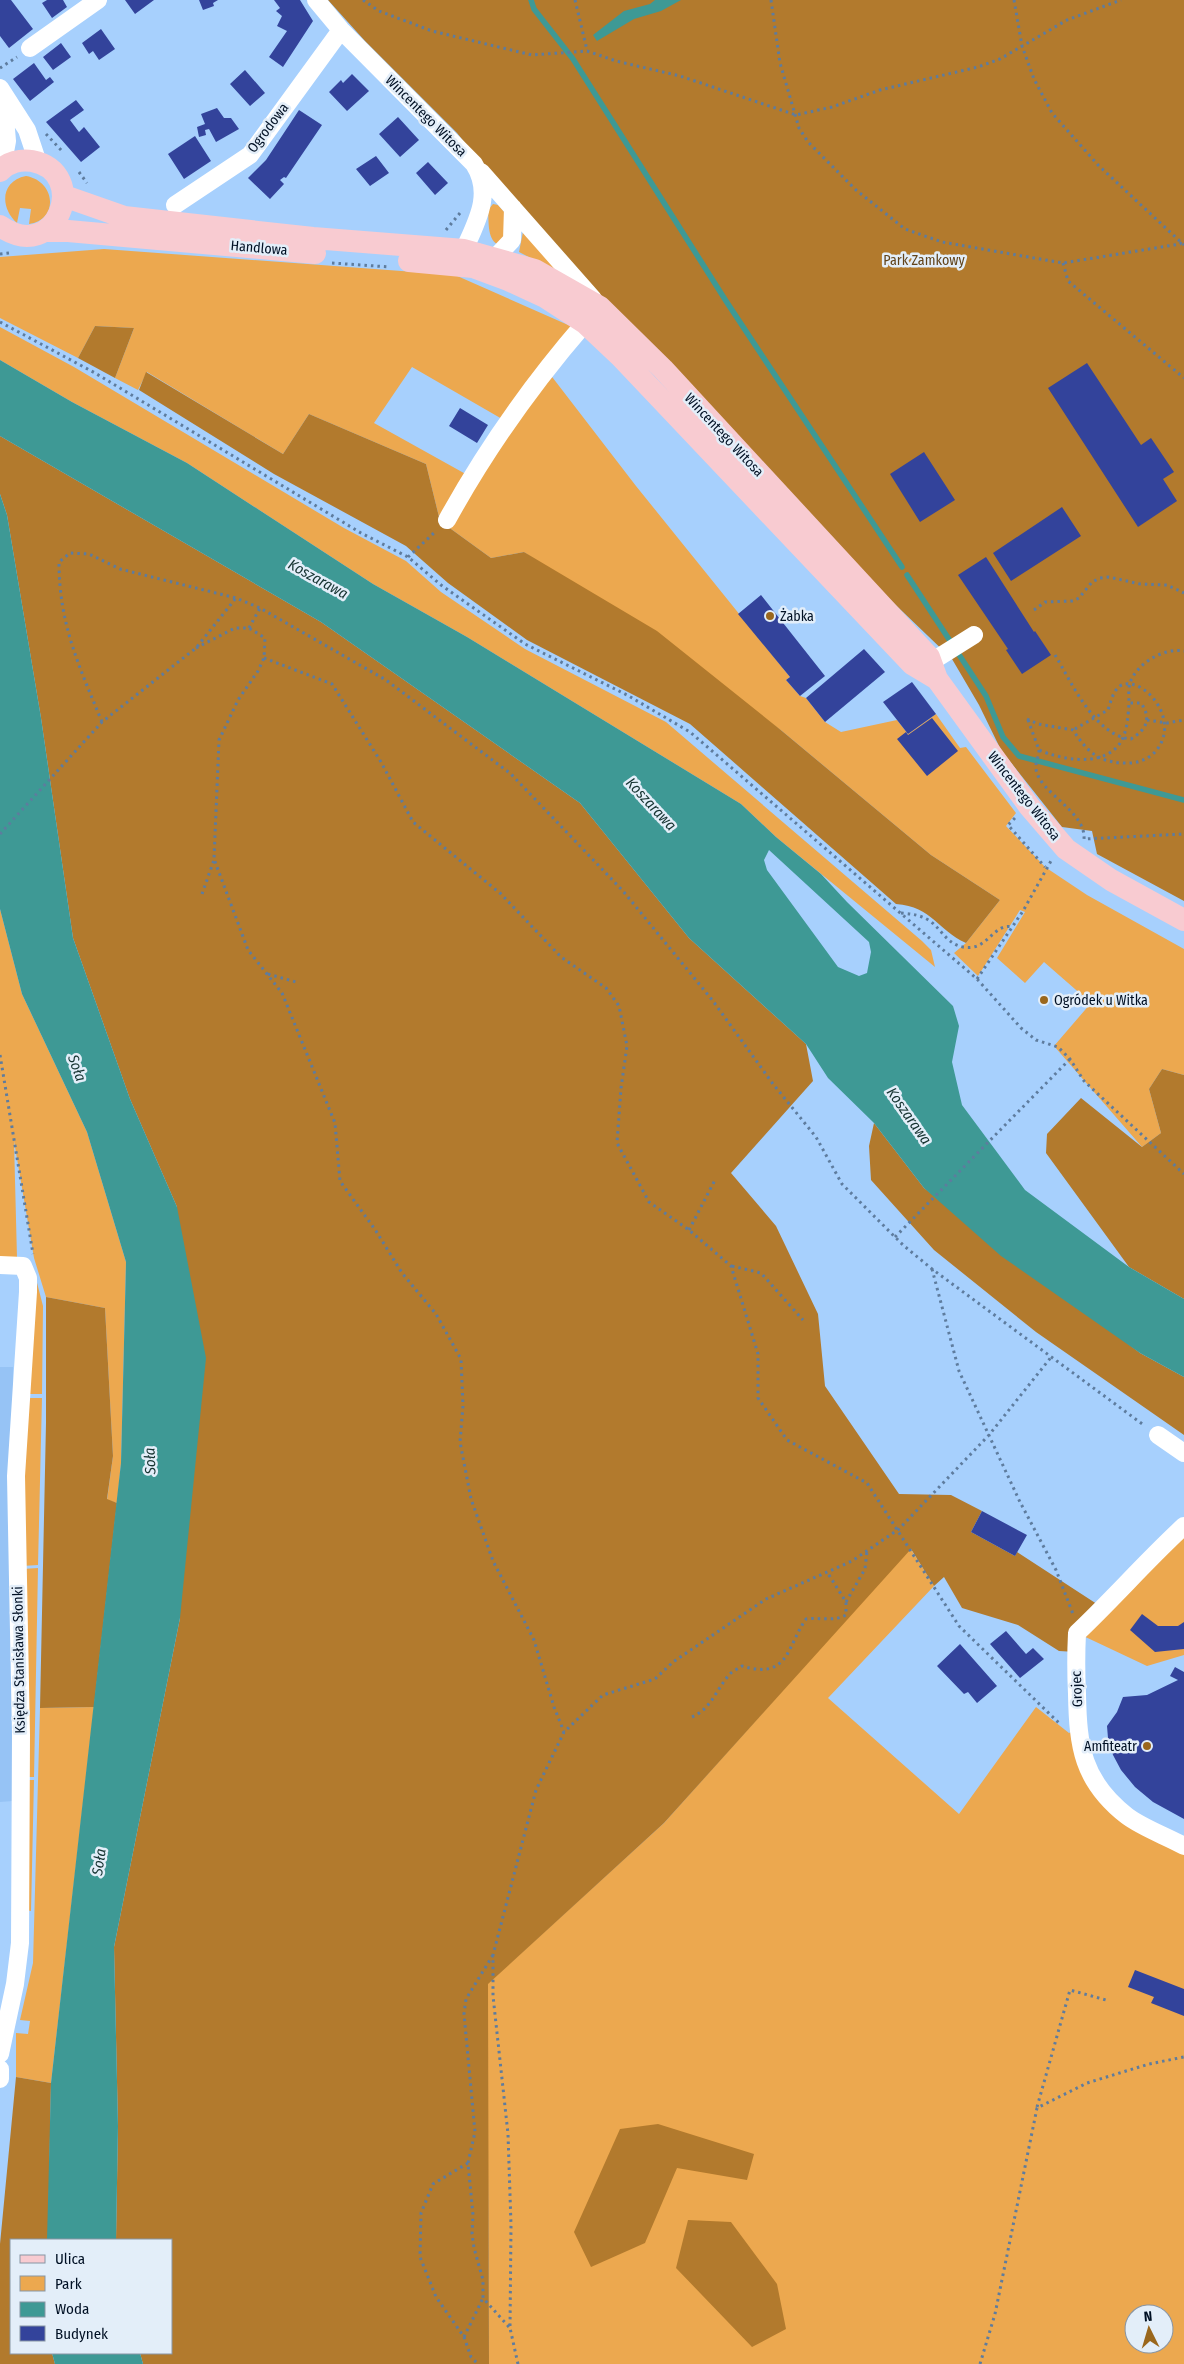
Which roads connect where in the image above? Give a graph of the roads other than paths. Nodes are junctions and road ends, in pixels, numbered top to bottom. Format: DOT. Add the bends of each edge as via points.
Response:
graph roads {
  1 [pos="98,0"];
  2 [pos="316,0"];
  3 [pos="340,30"];
  4 [pos="30,48"];
  5 [pos="1,90"];
  6 [pos="38,162"];
  7 [pos="474,164"];
  8 [pos="1,170"];
  9 [pos="64,196"];
  10 [pos="176,205"];
  11 [pos="513,208"];
  12 [pos="0,226"];
  13 [pos="46,230"];
  14 [pos="494,258"];
  15 [pos="468,259"];
  16 [pos="593,315"];
  17 [pos="447,520"];
  18 [pos="1184,920"];
  19 [pos="0,1265"];
  20 [pos="1158,1435"];
  21 [pos="1184,1453"];
  22 [pos="1184,1526"];
  23 [pos="1184,1846"];
  24 [pos="0,2054"];
  25 [pos="0,2069"];
  26 [pos="0,2079"];
  1 -- 4 [label="street"];
  2 -- 3 [label="street, Wincentego Witosa"];
  3 -- 7 [label="street, Wincentego Witosa"];
  3 -- 10 [label="street, Ogrodowa" via="250,155"];
  5 -- 6 [label="street" via="27,130"];
  5 -- 8 [label="street" via="7,133 6,155"];
  6 -- 8 [label="main road" via="13,162"];
  6 -- 9 [label="main road" via="56,175"];
  7 -- 11 [label="street"];
  7 -- 15 [label="street, Wincentego Witosa" via="484,184 484,193"];
  9 -- 13 [label="main road" via="60,216"];
  9 -- 15 [label="main road, Handlowa" via="124,217"];
  11 -- 14 [label="street" via="512,240"];
  11 -- 16 [label="street"];
  12 -- 13 [label="main road, Handlowa" via="22,236"];
  13 -- 15 [label="main road, Handlowa"];
  14 -- 15 [label="main road, Wincentego Witosa"];
  14 -- 16 [label="main road, Wincentego Witosa" via="535,270"];
  15 -- 16 [label="main road, Wincentego Witosa" via="545,297"];
  16 -- 17 [label="street" via="546,369 467,484"];
  16 -- 18 [label="main road, Wincentego Witosa" via="620,356 912,664 950,655 1029,806 1066,849 1111,880"];
  19 -- 24 [label="street, Księdza Stanisława Słonki" via="23,1266 28,1278 16,1476 21,1736 20,1943"];
  20 -- 21 [label="street"];
  22 -- 23 [label="street, Grojec" via="1077,1633 1078,1729 1082,1753 1094,1780 1128,1816"];
  25 -- 26 [label="street"];
}
